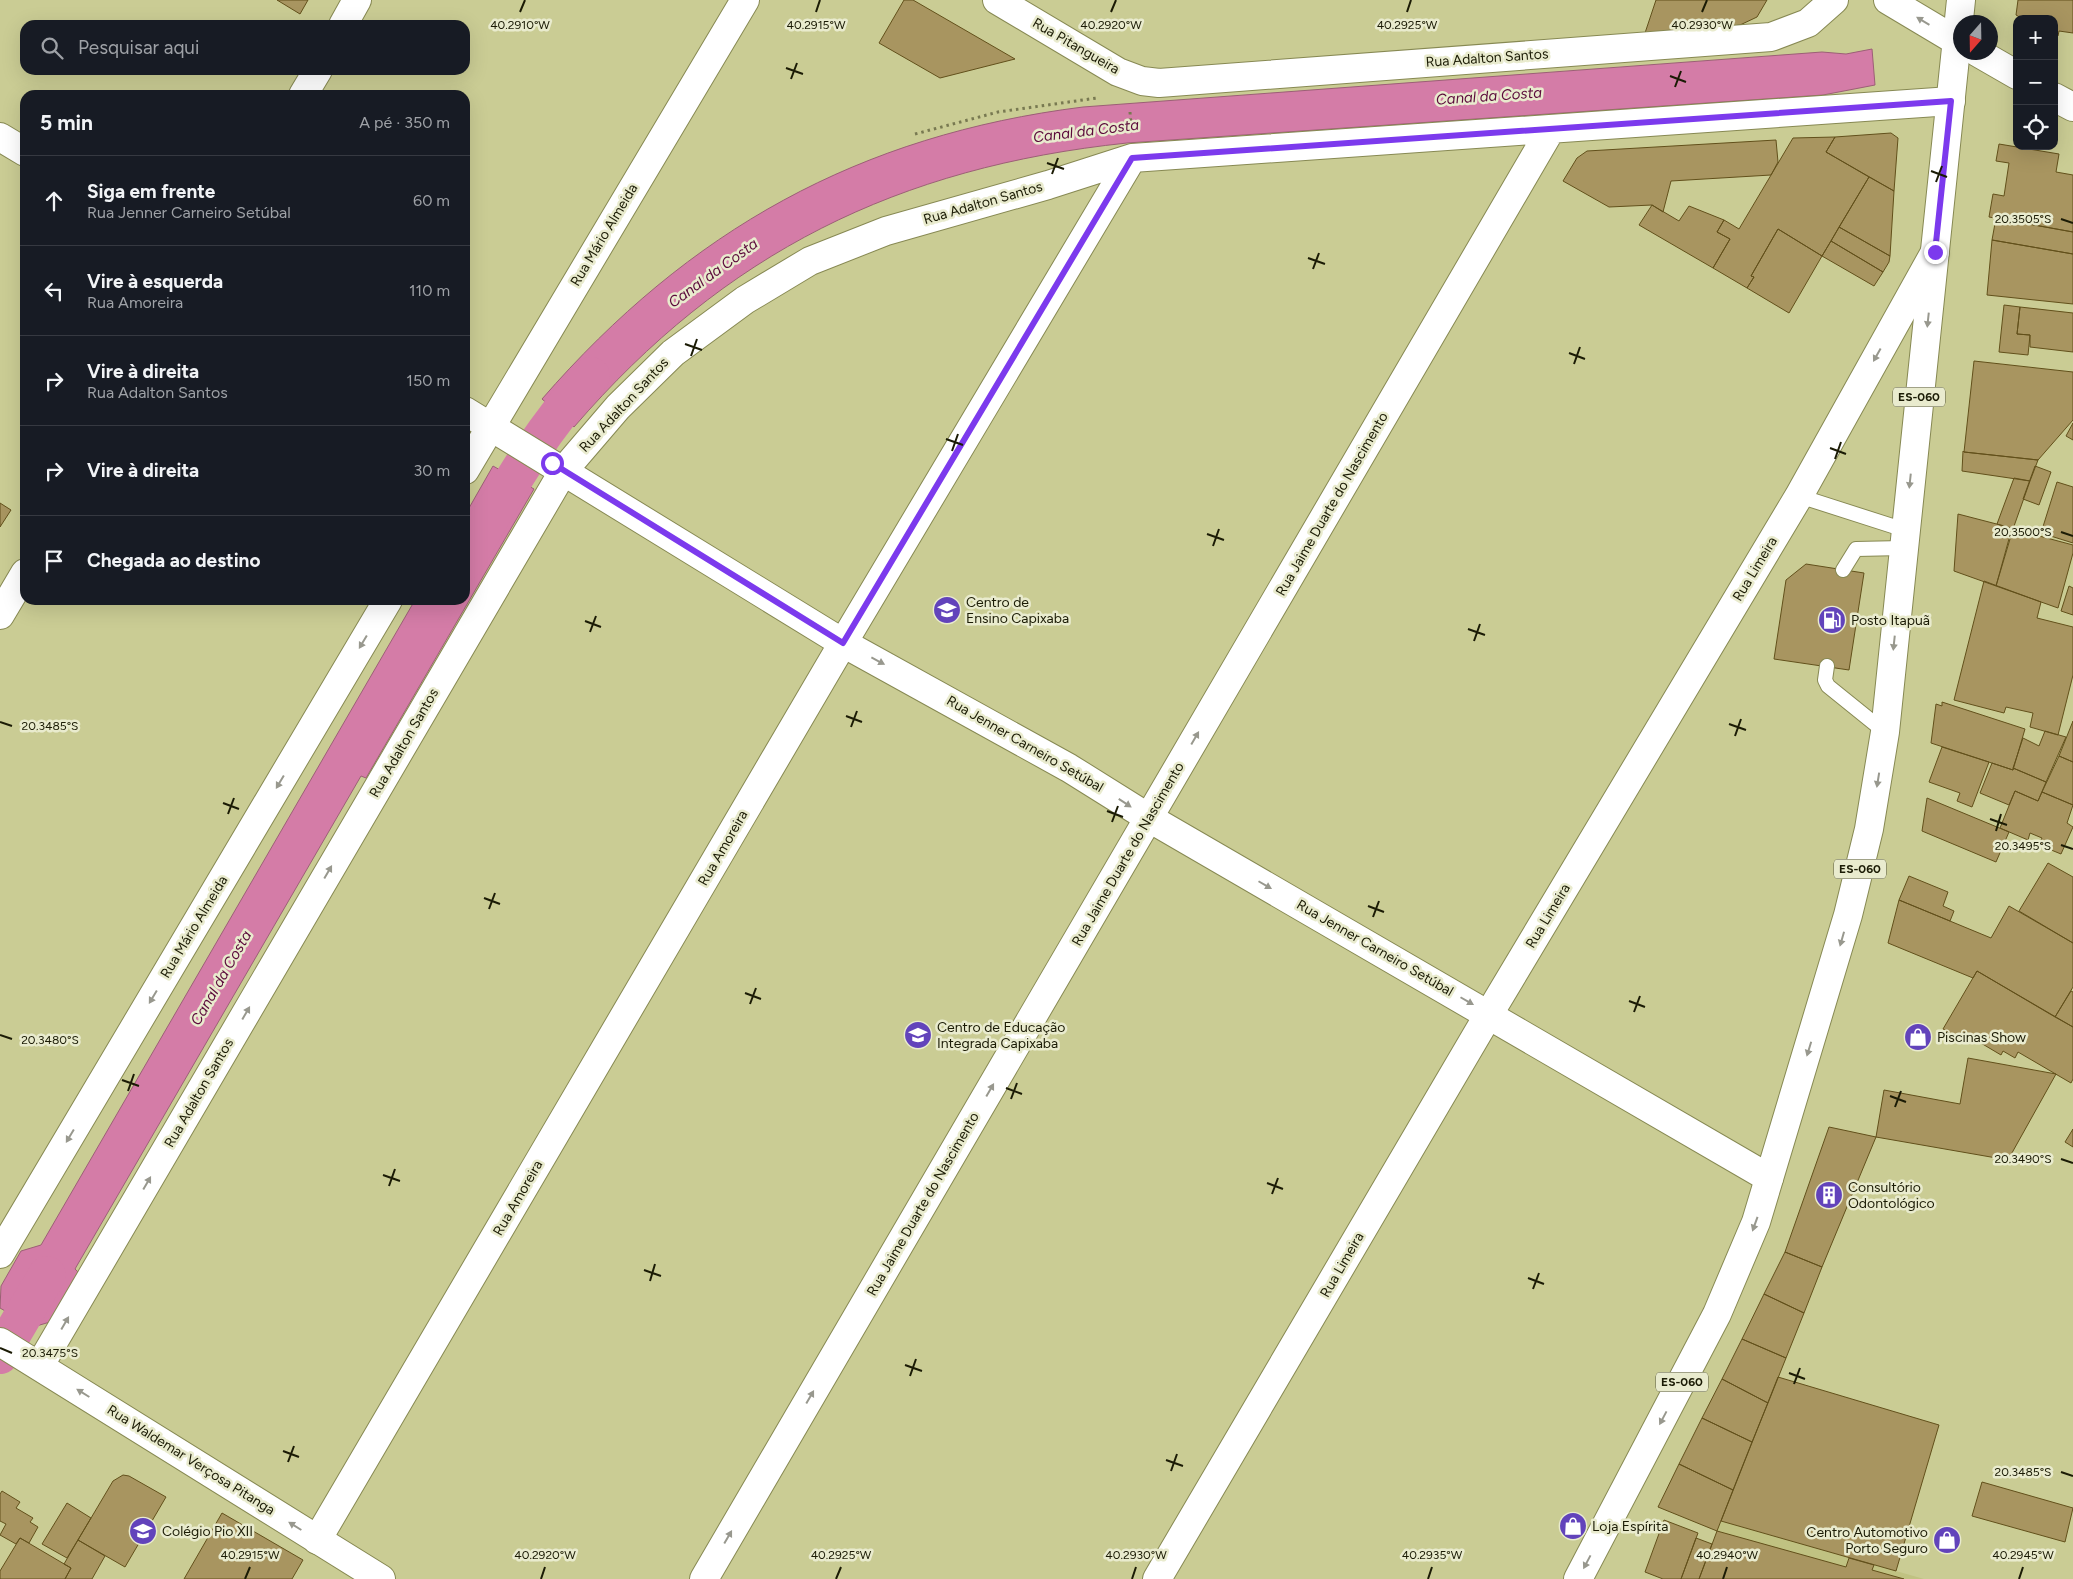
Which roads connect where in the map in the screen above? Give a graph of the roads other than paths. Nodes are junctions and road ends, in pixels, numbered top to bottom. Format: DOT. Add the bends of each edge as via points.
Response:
graph roads {
  1 [pos="357,0"];
  2 [pos="745,0"];
  3 [pos="997,0"];
  4 [pos="1834,0"];
  5 [pos="1888,0"];
  6 [pos="1961,0"];
  7 [pos="1962,15"];
  8 [pos="346,20"];
  9 [pos="1953,39"];
  10 [pos="1961,60"];
  11 [pos="1990,60"];
  12 [pos="2013,73"];
  13 [pos="315,75"];
  14 [pos="1129,77"];
  15 [pos="307,90"];
  16 [pos="2058,99"];
  17 [pos="1951,101"];
  18 [pos="2073,107"];
  19 [pos="1551,129"];
  20 [pos="0,137"];
  21 [pos="20,149"];
  22 [pos="1132,158"];
  23 [pos="1935,252"];
  24 [pos="470,414"];
  25 [pos="499,431"];
  26 [pos="470,464"];
  27 [pos="558,466"];
  28 [pos="1798,496"];
  29 [pos="1904,539"];
  30 [pos="1843,570"];
  31 [pos="20,581"];
  32 [pos="385,605"];
  33 [pos="0,615"];
  34 [pos="843,643"];
  35 [pos="1826,666"];
  36 [pos="1885,732"];
  37 [pos="1149,818"];
  38 [pos="1490,1014"];
  39 [pos="1769,1178"];
  40 [pos="0,1254"];
  41 [pos="0,1342"];
  42 [pos="34,1362"];
  43 [pos="317,1540"];
  44 [pos="381,1579"];
  45 [pos="704,1579"];
  46 [pos="1157,1579"];
  47 [pos="1578,1579"];
  1 -- 8 [label="street"];
  2 -- 25 [label="street, Rua Mário Almeida"];
  3 -- 14 [label="street, Rua Pitangueira"];
  4 -- 14 [label="street, Rua Adalton Santos" via="1808,23 1772,37 1170,83"];
  9 -- 5 [label="street, one-way"];
  6 -- 7 [label="street, ES-060"];
  10 -- 17 [label="street, ES-060"];
  11 -- 12 [label="street"];
  13 -- 15 [label="street"];
  16 -- 18 [label="street"];
  17 -- 19 [label="street, Rua Adalton Santos"];
  17 -- 23 [label="street, ES-060"];
  19 -- 22 [label="street, Rua Adalton Santos"];
  37 -- 19 [label="street, Rua Jaime Duarte do Nascimento, one-way"];
  20 -- 21 [label="street"];
  22 -- 27 [label="street, Rua Adalton Santos" via="1048,186 886,231 810,261 745,300 673,353"];
  22 -- 34 [label="street, Rua Amoreira"];
  23 -- 28 [label="street, Rua Limeira, one-way"];
  23 -- 29 [label="street, ES-060, one-way"];
  24 -- 25 [label="street, Rua Jenner Carneiro Setúbal"];
  25 -- 26 [label="street, Rua Mário Almeida"];
  25 -- 27 [label="street, Rua Jenner Carneiro Setúbal"];
  27 -- 34 [label="street, Rua Jenner Carneiro Setúbal"];
  42 -- 27 [label="street, Rua Adalton Santos, one-way"];
  28 -- 29 [label="lane"];
  28 -- 38 [label="street, Rua Limeira"];
  29 -- 30 [label="lane" via="1856,549"];
  29 -- 36 [label="street, ES-060, one-way"];
  31 -- 33 [label="street"];
  32 -- 40 [label="street, Rua Mário Almeida, one-way"];
  34 -- 37 [label="street, Rua Jenner Carneiro Setúbal, one-way" via="1069,768"];
  34 -- 43 [label="street, Rua Amoreira"];
  35 -- 36 [label="lane" via="1828,686"];
  36 -- 39 [label="street, ES-060, one-way" via="1873,811 1851,906"];
  37 -- 38 [label="street, Rua Jenner Carneiro Setúbal, one-way"];
  45 -- 37 [label="street, Rua Jaime Duarte do Nascimento, one-way"];
  38 -- 39 [label="street, Rua Jenner Carneiro Setúbal"];
  38 -- 46 [label="street, Rua Limeira"];
  39 -- 47 [label="street, ES-060, one-way" via="1756,1222 1718,1314"];
  41 -- 42 [label="street, Rua Waldemar Verçosa Pitanga"];
  43 -- 42 [label="street, Rua Waldemar Verçosa Pitanga, one-way"];
  43 -- 44 [label="street, Rua Waldemar Verçosa Pitanga"];
}
